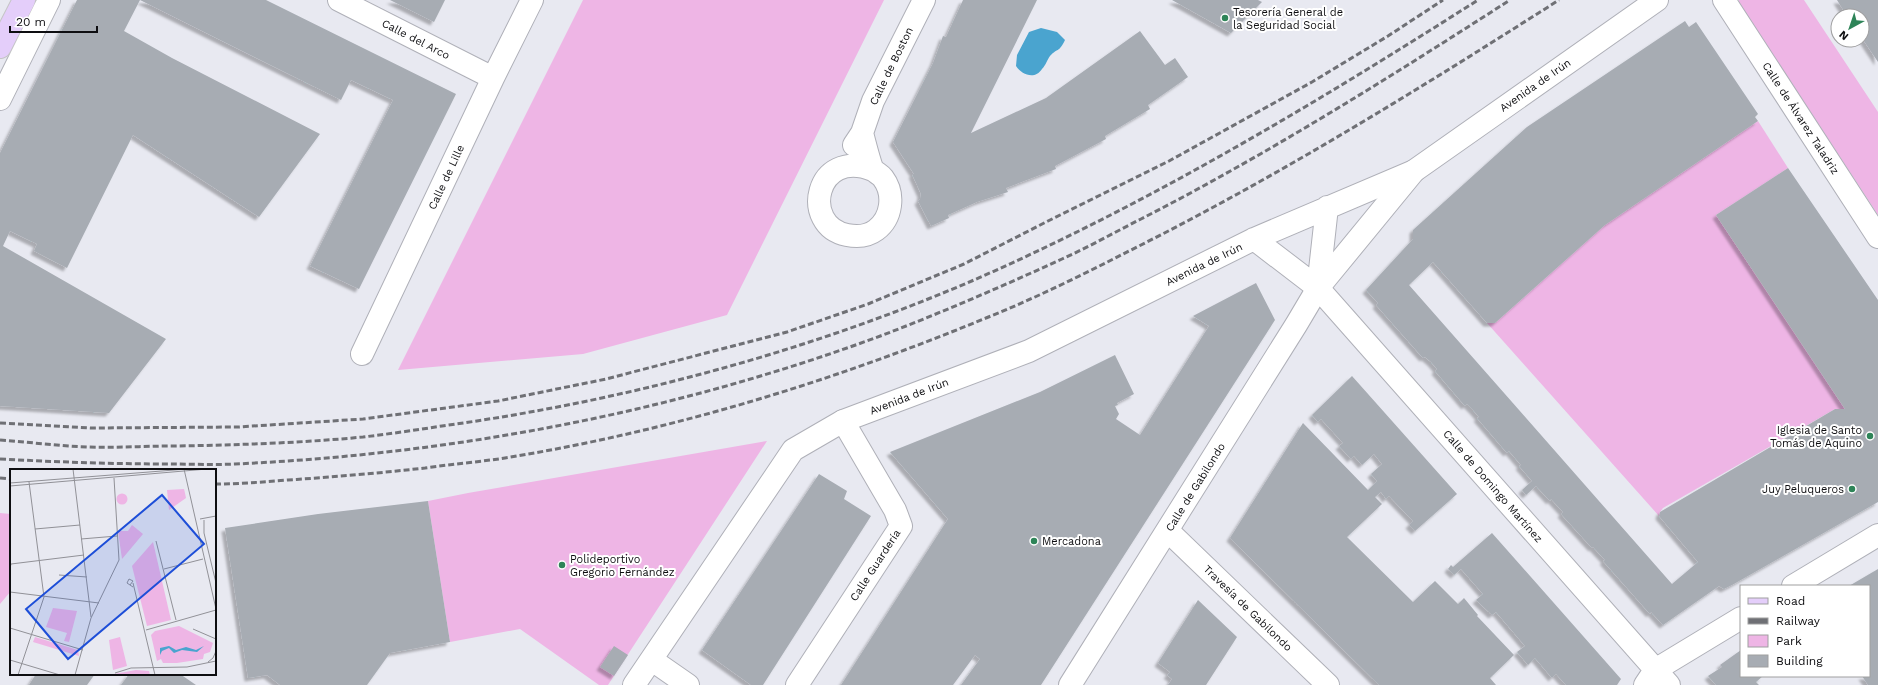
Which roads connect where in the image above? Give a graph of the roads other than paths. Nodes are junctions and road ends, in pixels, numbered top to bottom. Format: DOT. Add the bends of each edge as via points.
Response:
graph roads {
  1 [pos="24,0"];
  2 [pos="49,0"];
  3 [pos="339,0"];
  4 [pos="532,0"];
  5 [pos="924,0"];
  6 [pos="1657,0"];
  7 [pos="1724,0"];
  8 [pos="0,47"];
  9 [pos="493,78"];
  10 [pos="0,99"];
  11 [pos="862,133"];
  12 [pos="839,168"];
  13 [pos="873,170"];
  14 [pos="1414,170"];
  15 [pos="1327,207"];
  16 [pos="1878,237"];
  17 [pos="1254,239"];
  18 [pos="1318,288"];
  19 [pos="362,354"];
  20 [pos="843,421"];
  21 [pos="1168,531"];
  22 [pos="1878,535"];
  23 [pos="1795,585"];
  24 [pos="1740,619"];
  25 [pos="652,660"];
  26 [pos="1656,680"];
  27 [pos="634,685"];
  28 [pos="688,685"];
  29 [pos="797,685"];
  30 [pos="1070,685"];
  31 [pos="1328,685"];
  1 -- 8 [label="main road"];
  2 -- 10 [label="street"];
  3 -- 9 [label="street, Calle del Arco"];
  4 -- 9 [label="street, Calle de Lille"];
  5 -- 11 [label="street, Calle de Boston" via="873,101"];
  6 -- 14 [label="street, Avenida de Irún"];
  7 -- 16 [label="street, Calle de Álvarez Taladriz"];
  9 -- 19 [label="street, Calle de Lille"];
  11 -- 12 [label="street, Calle de Boston"];
  11 -- 13 [label="street, Calle de Boston"];
  12 -- 13 [label="street" via="850,164 862,165"];
  12 -- 13 [label="street, Calle de Boston" via="822,184 819,208 831,228 853,237 876,230 889,211 891,199 888,188 882,177"];
  14 -- 15 [label="street, Avenida de Irún"];
  14 -- 18 [label="street, Avenida de Irún"];
  15 -- 17 [label="street, Avenida de Irún"];
  15 -- 18 [label="street"];
  17 -- 18 [label="street, Avenida de Irún"];
  17 -- 20 [label="street, Avenida de Irún" via="1029,351"];
  18 -- 21 [label="street, Calle de Gabilondo"];
  18 -- 26 [label="street, Calle de Domingo Martínez"];
  20 -- 25 [label="street, Avenida de Irún" via="793,450"];
  20 -- 29 [label="street, Calle Guardería" via="895,510 901,526"];
  21 -- 30 [label="street, Calle de Gabilondo"];
  21 -- 31 [label="street, Travesía de Gabilondo"];
  22 -- 23 [label="street"];
  24 -- 26 [label="street"];
  25 -- 27 [label="street, Avenida de Irún"];
  25 -- 28 [label="street"];
}
